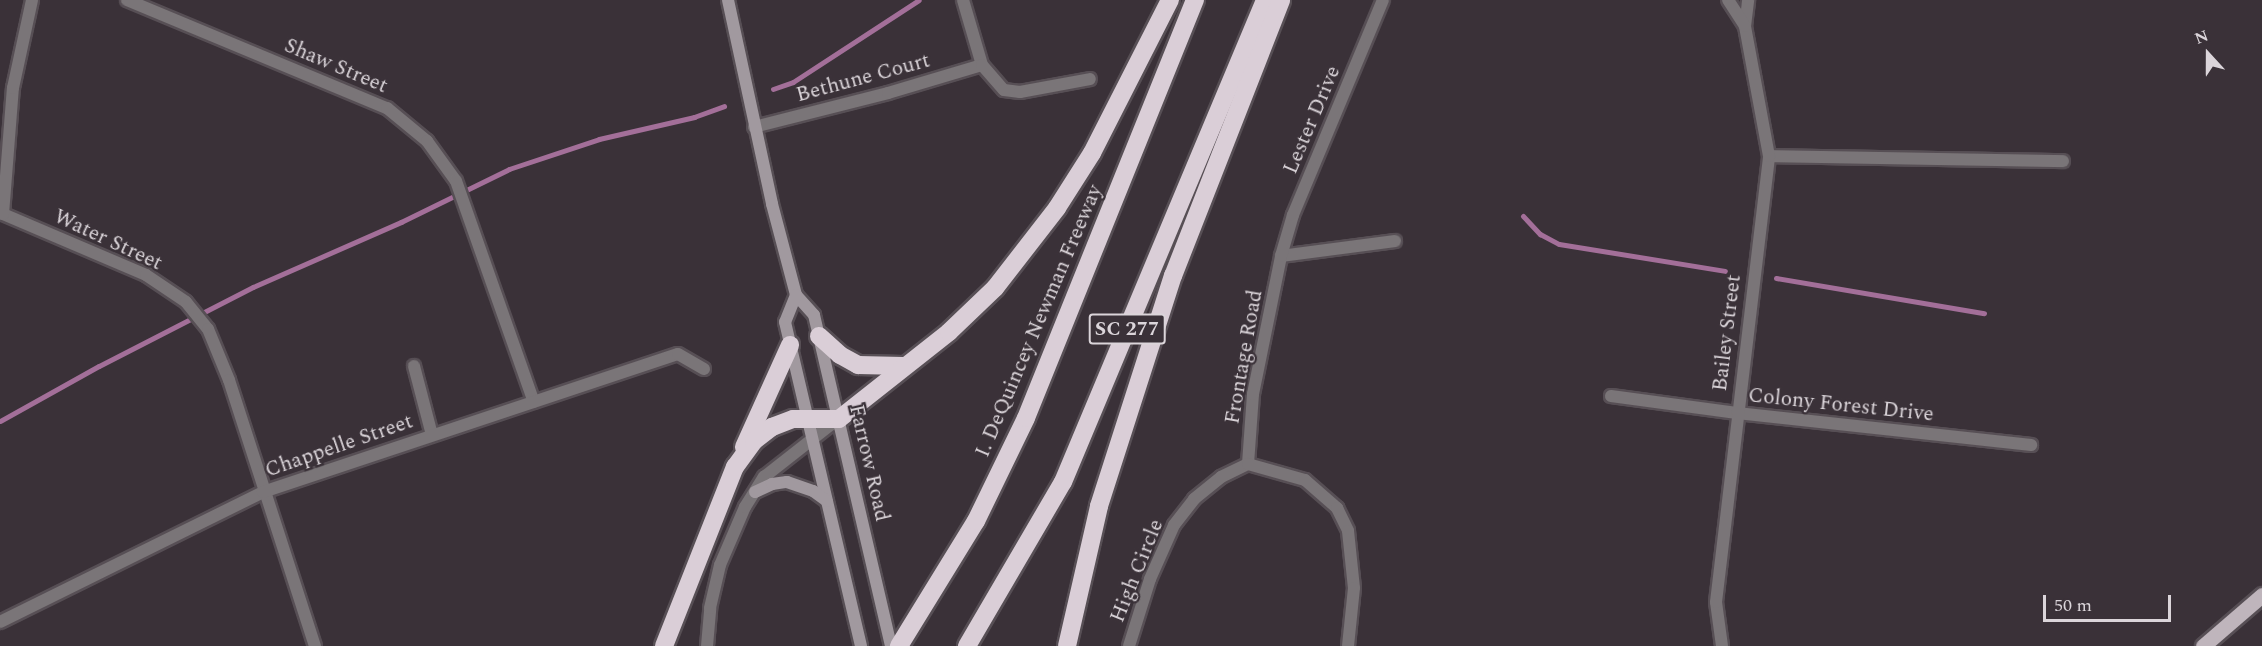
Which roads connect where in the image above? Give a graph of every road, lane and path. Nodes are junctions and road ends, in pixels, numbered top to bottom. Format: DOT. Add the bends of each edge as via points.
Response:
graph roads {
  1 [pos="32,0"];
  2 [pos="127,0"];
  3 [pos="728,0"];
  4 [pos="963,0"];
  5 [pos="1170,0"];
  6 [pos="1195,0"];
  7 [pos="1265,0"];
  8 [pos="1281,0"];
  9 [pos="1383,0"];
  10 [pos="1728,0"];
  11 [pos="1748,0"];
  12 [pos="1745,26"];
  13 [pos="982,65"];
  14 [pos="1090,79"];
  15 [pos="754,127"];
  16 [pos="1769,156"];
  17 [pos="2063,161"];
  18 [pos="1,216"];
  19 [pos="1395,241"];
  20 [pos="1281,256"];
  21 [pos="796,296"];
  22 [pos="819,336"];
  23 [pos="790,345"];
  24 [pos="414,366"];
  25 [pos="903,366"];
  26 [pos="704,369"];
  27 [pos="1611,396"];
  28 [pos="534,402"];
  29 [pos="1737,413"];
  30 [pos="807,419"];
  31 [pos="839,419"];
  32 [pos="432,435"];
  33 [pos="812,440"];
  34 [pos="2031,445"];
  35 [pos="1248,464"];
  36 [pos="735,467"];
  37 [pos="263,492"];
  38 [pos="755,492"];
  39 [pos="827,501"];
  40 [pos="2262,595"];
  41 [pos="0,622"];
  42 [pos="315,646"];
  43 [pos="664,646"];
  44 [pos="707,646"];
  45 [pos="861,646"];
  46 [pos="891,646"];
  47 [pos="899,646"];
  48 [pos="967,646"];
  49 [pos="1067,646"];
  50 [pos="1129,646"];
  51 [pos="1348,646"];
  52 [pos="1722,646"];
  53 [pos="2203,646"];
  1 -- 18 [label="street, Water Street" via="13,88"];
  2 -- 28 [label="street, Shaw Street" via="387,108 428,141 456,180"];
  3 -- 15 [label="main road, Farrow Road"];
  4 -- 13 [label="street"];
  5 -- 25 [label="highway" via="1092,153 1058,208 995,288 949,332"];
  6 -- 47 [label="highway, I. DeQuincey Newman Freeway / SC 277" via="1026,418 976,521"];
  7 -- 48 [label="highway, SC 277" via="1063,482"];
  8 -- 49 [label="highway" via="1173,276 1099,506"];
  9 -- 20 [label="street, Lester Drive" via="1293,215"];
  10 -- 12 [label="street, Bailey Street"];
  11 -- 12 [label="street, Bailey Street"];
  12 -- 16 [label="street, Bailey Street"];
  13 -- 14 [label="street" via="1004,90 1020,92"];
  13 -- 15 [label="street, Bethune Court"];
  15 -- 21 [label="main road, Farrow Road"];
  16 -- 17 [label="street"];
  16 -- 29 [label="street, Bailey Street"];
  18 -- 37 [label="street, Water Street" via="146,275 186,302 208,329 229,380"];
  19 -- 20 [label="street"];
  20 -- 35 [label="street, Frontage Road" via="1253,393"];
  21 -- 22 [label="main road, Farrow Road" via="814,315"];
  21 -- 23 [label="main road" via="785,322"];
  22 -- 25 [label="highway" via="840,356 858,365"];
  22 -- 31 [label="main road, Farrow Road"];
  23 -- 30 [label="main road"];
  23 -- 36 [label="highway"];
  24 -- 32 [label="street"];
  25 -- 31 [label="highway"];
  26 -- 28 [label="street, Chappelle Street" via="678,354"];
  27 -- 29 [label="street, Colony Forest Drive"];
  28 -- 32 [label="street, Chappelle Street"];
  29 -- 34 [label="street, Colony Forest Drive"];
  29 -- 52 [label="street, Bailey Street" via="1716,602"];
  30 -- 31 [label="highway"];
  30 -- 33 [label="main road"];
  30 -- 36 [label="highway" via="793,419 772,427 754,441"];
  31 -- 33 [label="street"];
  31 -- 46 [label="main road, Farrow Road"];
  32 -- 37 [label="street, Chappelle Street"];
  33 -- 38 [label="street" via="764,477"];
  33 -- 39 [label="main road"];
  35 -- 50 [label="street, High Circle" via="1221,477 1194,499 1174,525 1150,579"];
  35 -- 51 [label="street" via="1305,480 1337,508 1348,531 1354,588"];
  36 -- 43 [label="highway"];
  37 -- 41 [label="street, Chappelle Street"];
  37 -- 42 [label="street, Water Street"];
  38 -- 39 [label="main road" via="787,482 813,490"];
  38 -- 44 [label="street" via="720,565 710,608"];
  39 -- 45 [label="main road"];
  40 -- 53 [label="main road"];
}
